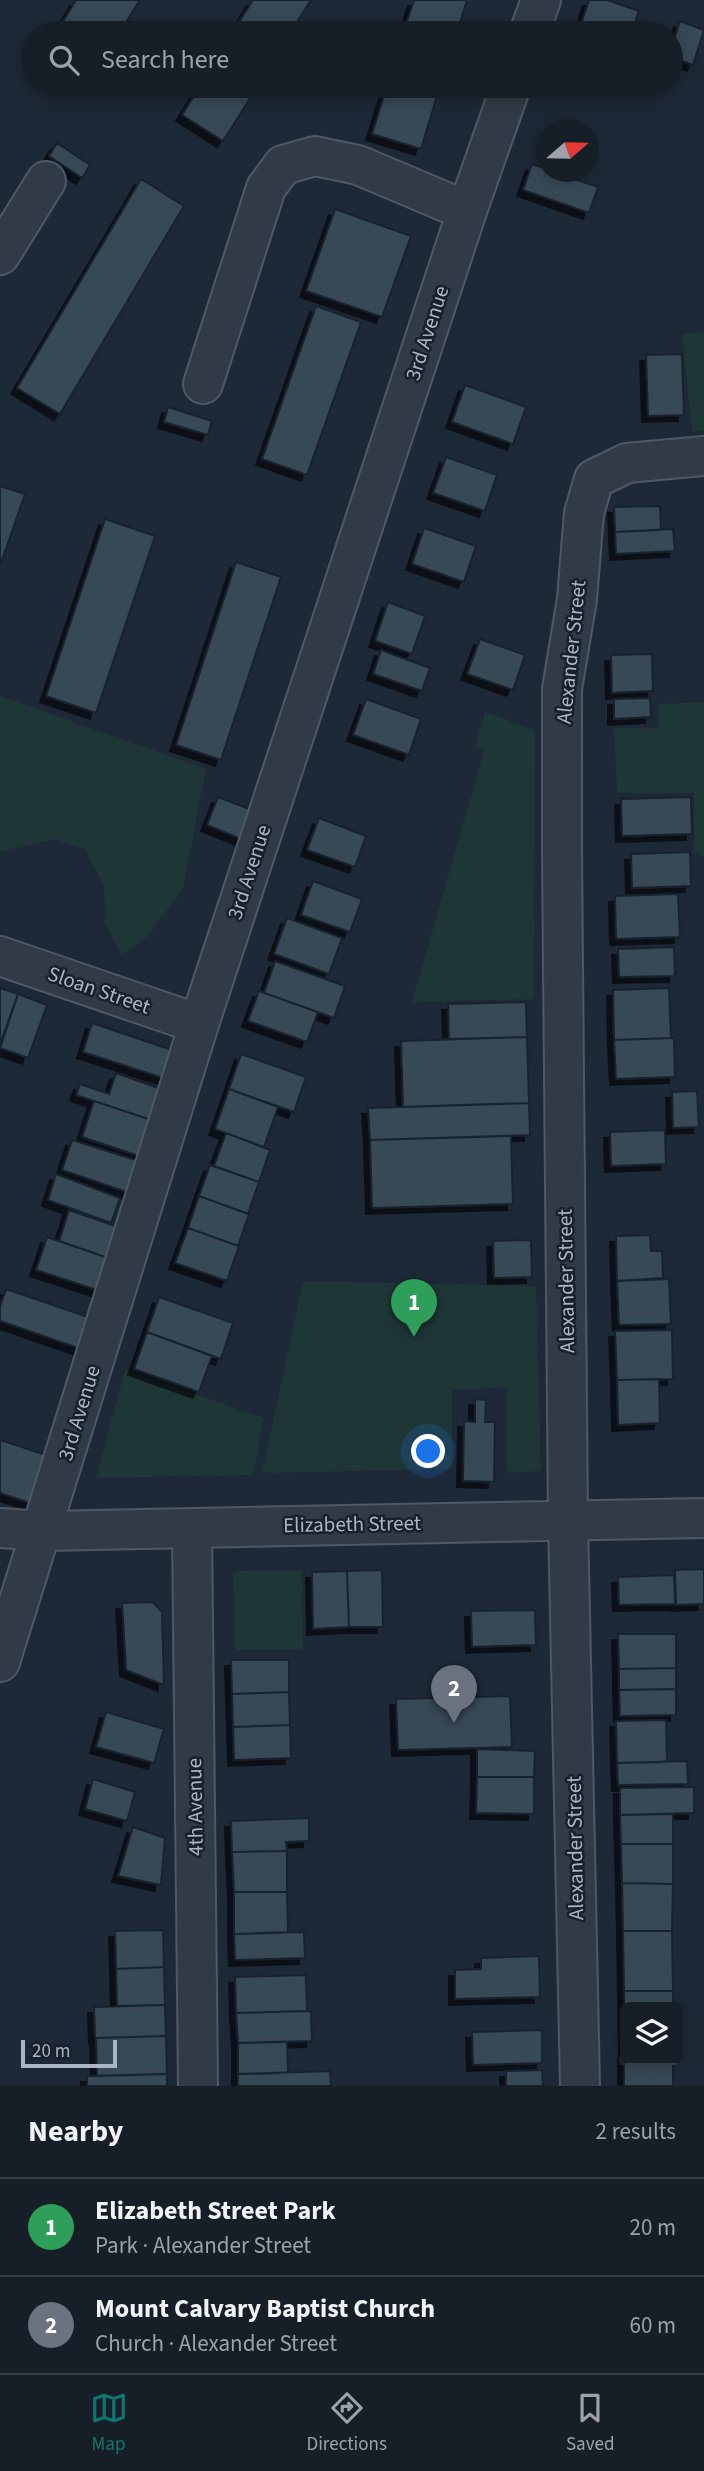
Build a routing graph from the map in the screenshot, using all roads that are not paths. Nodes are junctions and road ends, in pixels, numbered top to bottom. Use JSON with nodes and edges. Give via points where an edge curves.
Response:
{"nodes":[{"id":1,"x":541,"y":0,"type":"edge"},
{"id":2,"x":533,"y":21,"type":"edge"},
{"id":3,"x":507,"y":98,"type":"edge"},
{"id":4,"x":46,"y":181,"type":"dead end"},
{"id":5,"x":467,"y":211,"type":"junction"},
{"id":6,"x":0,"y":255,"type":"edge"},
{"id":7,"x":203,"y":384,"type":"dead end"},
{"id":8,"x":704,"y":456,"type":"edge"},
{"id":9,"x":0,"y":956,"type":"edge"},
{"id":10,"x":199,"y":1024,"type":"junction"},
{"id":11,"x":704,"y":1518,"type":"edge"},
{"id":12,"x":568,"y":1520,"type":"junction"},
{"id":13,"x":0,"y":1528,"type":"edge"},
{"id":14,"x":192,"y":1528,"type":"junction"},
{"id":15,"x":43,"y":1531,"type":"junction"},
{"id":16,"x":0,"y":1662,"type":"edge"},
{"id":17,"x":198,"y":2086,"type":"edge"},
{"id":18,"x":580,"y":2086,"type":"edge"}],
"edges":[{"from":1,"to":2,"type":"street"},
{"from":3,"to":5,"type":"street","name":"3rd Avenue"},
{"from":4,"to":6,"type":"street"},
{"from":5,"to":7,"type":"street","via":[[358,165],[315,156],[283,165],[266,188]]},
{"from":5,"to":10,"type":"street","name":"3rd Avenue"},
{"from":8,"to":12,"type":"street","name":"Alexander Street","via":[[626,463],[594,479],[584,513],[577,599],[562,689]]},
{"from":9,"to":10,"type":"street","name":"Sloan Street"},
{"from":10,"to":15,"type":"street","name":"3rd Avenue"},
{"from":11,"to":12,"type":"street","name":"Elizabeth Street"},
{"from":12,"to":14,"type":"street","name":"Elizabeth Street"},
{"from":12,"to":18,"type":"street","name":"Alexander Street"},
{"from":13,"to":15,"type":"street","name":"Elizabeth Street"},
{"from":14,"to":15,"type":"street","name":"Elizabeth Street"},
{"from":14,"to":17,"type":"street","name":"4th Avenue"},
{"from":15,"to":16,"type":"street","name":"3rd Avenue"}]}
